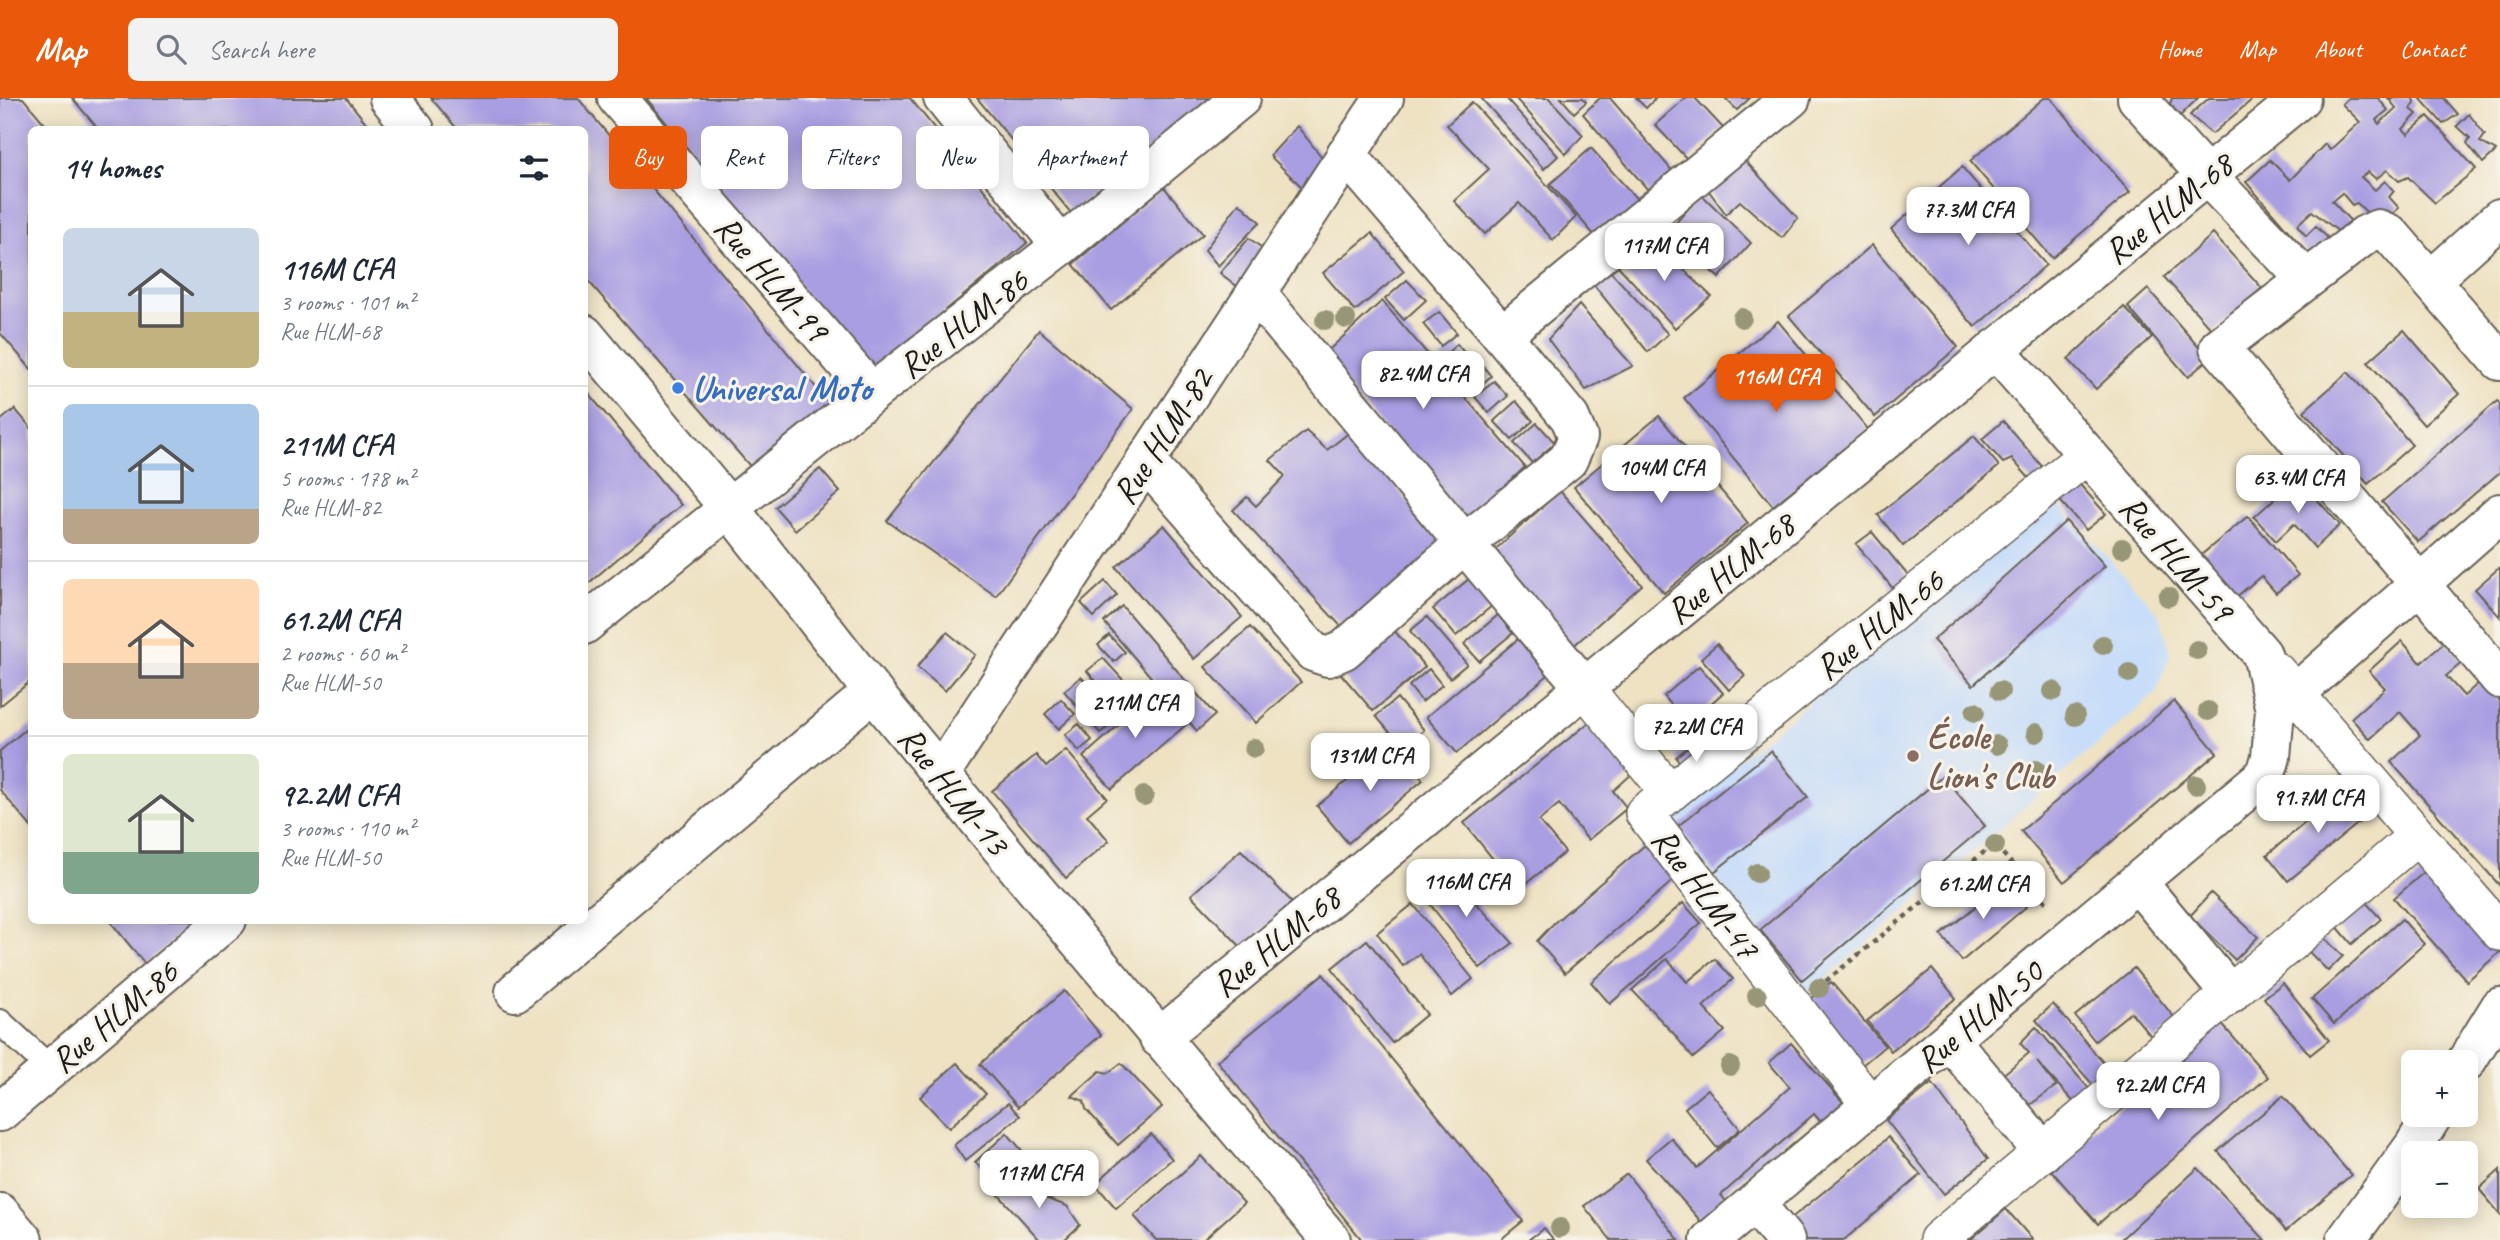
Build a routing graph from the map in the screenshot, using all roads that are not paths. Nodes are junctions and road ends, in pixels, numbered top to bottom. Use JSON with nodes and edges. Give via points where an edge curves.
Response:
{"nodes":[{"id":1,"x":389,"y":98,"type":"edge"},
{"id":2,"x":617,"y":98,"type":"edge"},
{"id":3,"x":943,"y":98,"type":"edge"},
{"id":4,"x":1241,"y":98,"type":"edge"},
{"id":5,"x":1384,"y":98,"type":"edge"},
{"id":6,"x":1790,"y":98,"type":"edge"},
{"id":7,"x":2137,"y":98,"type":"edge"},
{"id":8,"x":2301,"y":98,"type":"edge"},
{"id":9,"x":412,"y":126,"type":"edge"},
{"id":10,"x":1346,"y":155,"type":"junction"},
{"id":11,"x":2207,"y":176,"type":"junction"},
{"id":12,"x":2500,"y":218,"type":"edge"},
{"id":13,"x":1061,"y":246,"type":"junction"},
{"id":14,"x":2306,"y":279,"type":"junction"},
{"id":15,"x":2431,"y":280,"type":"junction"},
{"id":16,"x":1256,"y":293,"type":"junction"},
{"id":17,"x":1502,"y":335,"type":"junction"},
{"id":18,"x":588,"y":339,"type":"edge"},
{"id":19,"x":1995,"y":349,"type":"junction"},
{"id":20,"x":2500,"y":362,"type":"edge"},
{"id":21,"x":872,"y":393,"type":"junction"},
{"id":22,"x":2088,"y":454,"type":"junction"},
{"id":23,"x":1145,"y":461,"type":"junction"},
{"id":24,"x":730,"y":509,"type":"junction"},
{"id":25,"x":2500,"y":513,"type":"edge"},
{"id":26,"x":1464,"y":544,"type":"junction"},
{"id":27,"x":2420,"y":583,"type":"junction"},
{"id":28,"x":588,"y":622,"type":"edge"},
{"id":29,"x":2262,"y":654,"type":"junction"},
{"id":30,"x":2500,"y":679,"type":"edge"},
{"id":31,"x":1584,"y":687,"type":"junction"},
{"id":32,"x":873,"y":692,"type":"junction"},
{"id":33,"x":2295,"y":694,"type":"junction"},
{"id":34,"x":940,"y":774,"type":"junction"},
{"id":35,"x":2247,"y":792,"type":"joint"},
{"id":36,"x":1670,"y":793,"type":"junction"},
{"id":37,"x":2417,"y":836,"type":"junction"},
{"id":38,"x":2138,"y":883,"type":"junction"},
{"id":39,"x":222,"y":924,"type":"edge"},
{"id":40,"x":2500,"y":932,"type":"edge"},
{"id":41,"x":515,"y":992,"type":"dead end"},
{"id":42,"x":2230,"y":994,"type":"junction"},
{"id":43,"x":2500,"y":1007,"type":"edge"},
{"id":44,"x":0,"y":1022,"type":"edge"},
{"id":45,"x":1159,"y":1038,"type":"junction"},
{"id":46,"x":1950,"y":1040,"type":"junction"},
{"id":47,"x":2473,"y":1050,"type":"edge"},
{"id":48,"x":51,"y":1069,"type":"junction"},
{"id":49,"x":1871,"y":1106,"type":"junction"},
{"id":50,"x":0,"y":1112,"type":"edge"},
{"id":51,"x":2425,"y":1127,"type":"edge"},
{"id":52,"x":2043,"y":1152,"type":"junction"},
{"id":53,"x":1755,"y":1203,"type":"junction"},
{"id":54,"x":0,"y":1213,"type":"edge"},
{"id":55,"x":23,"y":1240,"type":"edge"},
{"id":56,"x":1331,"y":1240,"type":"edge"},
{"id":57,"x":1710,"y":1240,"type":"edge"},
{"id":58,"x":1785,"y":1240,"type":"edge"},
{"id":59,"x":1938,"y":1240,"type":"edge"},
{"id":60,"x":2346,"y":1240,"type":"edge"}],
"edges":[{"from":1,"to":9,"type":"street"},
{"from":2,"to":21,"type":"street","name":"Rue HLM-99"},
{"from":3,"to":13,"type":"street"},
{"from":4,"to":13,"type":"street","name":"Rue HLM-86"},
{"from":5,"to":10,"type":"street","name":"Rue HLM-82"},
{"from":6,"to":17,"type":"street"},
{"from":7,"to":11,"type":"street"},
{"from":8,"to":11,"type":"street","name":"Rue HLM-68"},
{"from":10,"to":16,"type":"street","name":"Rue HLM-82"},
{"from":10,"to":17,"type":"street"},
{"from":11,"to":14,"type":"street"},
{"from":11,"to":19,"type":"street","name":"Rue HLM-68"},
{"from":12,"to":15,"type":"street"},
{"from":13,"to":21,"type":"street","name":"Rue HLM-86"},
{"from":14,"to":15,"type":"street","via":[[2378,229],[2390,234]]},
{"from":14,"to":27,"type":"street","via":[[2219,347]]},
{"from":15,"to":20,"type":"street"},
{"from":16,"to":23,"type":"street","name":"Rue HLM-82"},
{"from":16,"to":26,"type":"street"},
{"from":17,"to":26,"type":"street","via":[[1570,418],[1578,437],[1568,460]]},
{"from":18,"to":24,"type":"street","name":"Rue HLM-13"},
{"from":19,"to":22,"type":"street","name":"Rue HLM-59"},
{"from":19,"to":31,"type":"street","name":"Rue HLM-68"},
{"from":21,"to":24,"type":"street","name":"Rue HLM-86"},
{"from":22,"to":29,"type":"street","name":"Rue HLM-59"},
{"from":22,"to":36,"type":"street","name":"Rue HLM-66"},
{"from":23,"to":26,"type":"street","via":[[1313,652],[1328,657],[1344,650]]},
{"from":23,"to":34,"type":"street","name":"Rue HLM-82"},
{"from":24,"to":28,"type":"street","name":"Rue HLM-86"},
{"from":24,"to":32,"type":"street","name":"Rue HLM-13"},
{"from":25,"to":27,"type":"street"},
{"from":26,"to":31,"type":"street"},
{"from":27,"to":30,"type":"street"},
{"from":27,"to":33,"type":"street"},
{"from":29,"to":33,"type":"street"},
{"from":29,"to":35,"type":"street","name":"Rue HLM-59","via":[[2275,710],[2271,757],[2266,774]]},
{"from":31,"to":36,"type":"street","name":"Rue HLM-47"},
{"from":31,"to":45,"type":"street","name":"Rue HLM-68"},
{"from":32,"to":34,"type":"street","name":"Rue HLM-13"},
{"from":32,"to":41,"type":"street"},
{"from":33,"to":37,"type":"street"},
{"from":34,"to":45,"type":"street","name":"Rue HLM-13"},
{"from":35,"to":38,"type":"street","name":"Rue HLM-50"},
{"from":36,"to":49,"type":"street","name":"Rue HLM-47","via":[[1644,813]]},
{"from":37,"to":40,"type":"street"},
{"from":37,"to":42,"type":"street"},
{"from":38,"to":42,"type":"street"},
{"from":38,"to":46,"type":"street","name":"Rue HLM-50"},
{"from":39,"to":48,"type":"street","name":"Rue HLM-86"},
{"from":42,"to":52,"type":"street"},
{"from":43,"to":47,"type":"street"},
{"from":44,"to":48,"type":"lane"},
{"from":45,"to":56,"type":"street","name":"Rue HLM-13"},
{"from":46,"to":49,"type":"street","name":"Rue HLM-50"},
{"from":46,"to":52,"type":"street"},
{"from":48,"to":50,"type":"street","name":"Rue HLM-86"},
{"from":49,"to":53,"type":"street","name":"Rue HLM-50"},
{"from":51,"to":60,"type":"street"},
{"from":52,"to":59,"type":"street"},
{"from":53,"to":57,"type":"street","name":"Rue HLM-50"},
{"from":53,"to":58,"type":"street"},
{"from":54,"to":55,"type":"street"}]}
